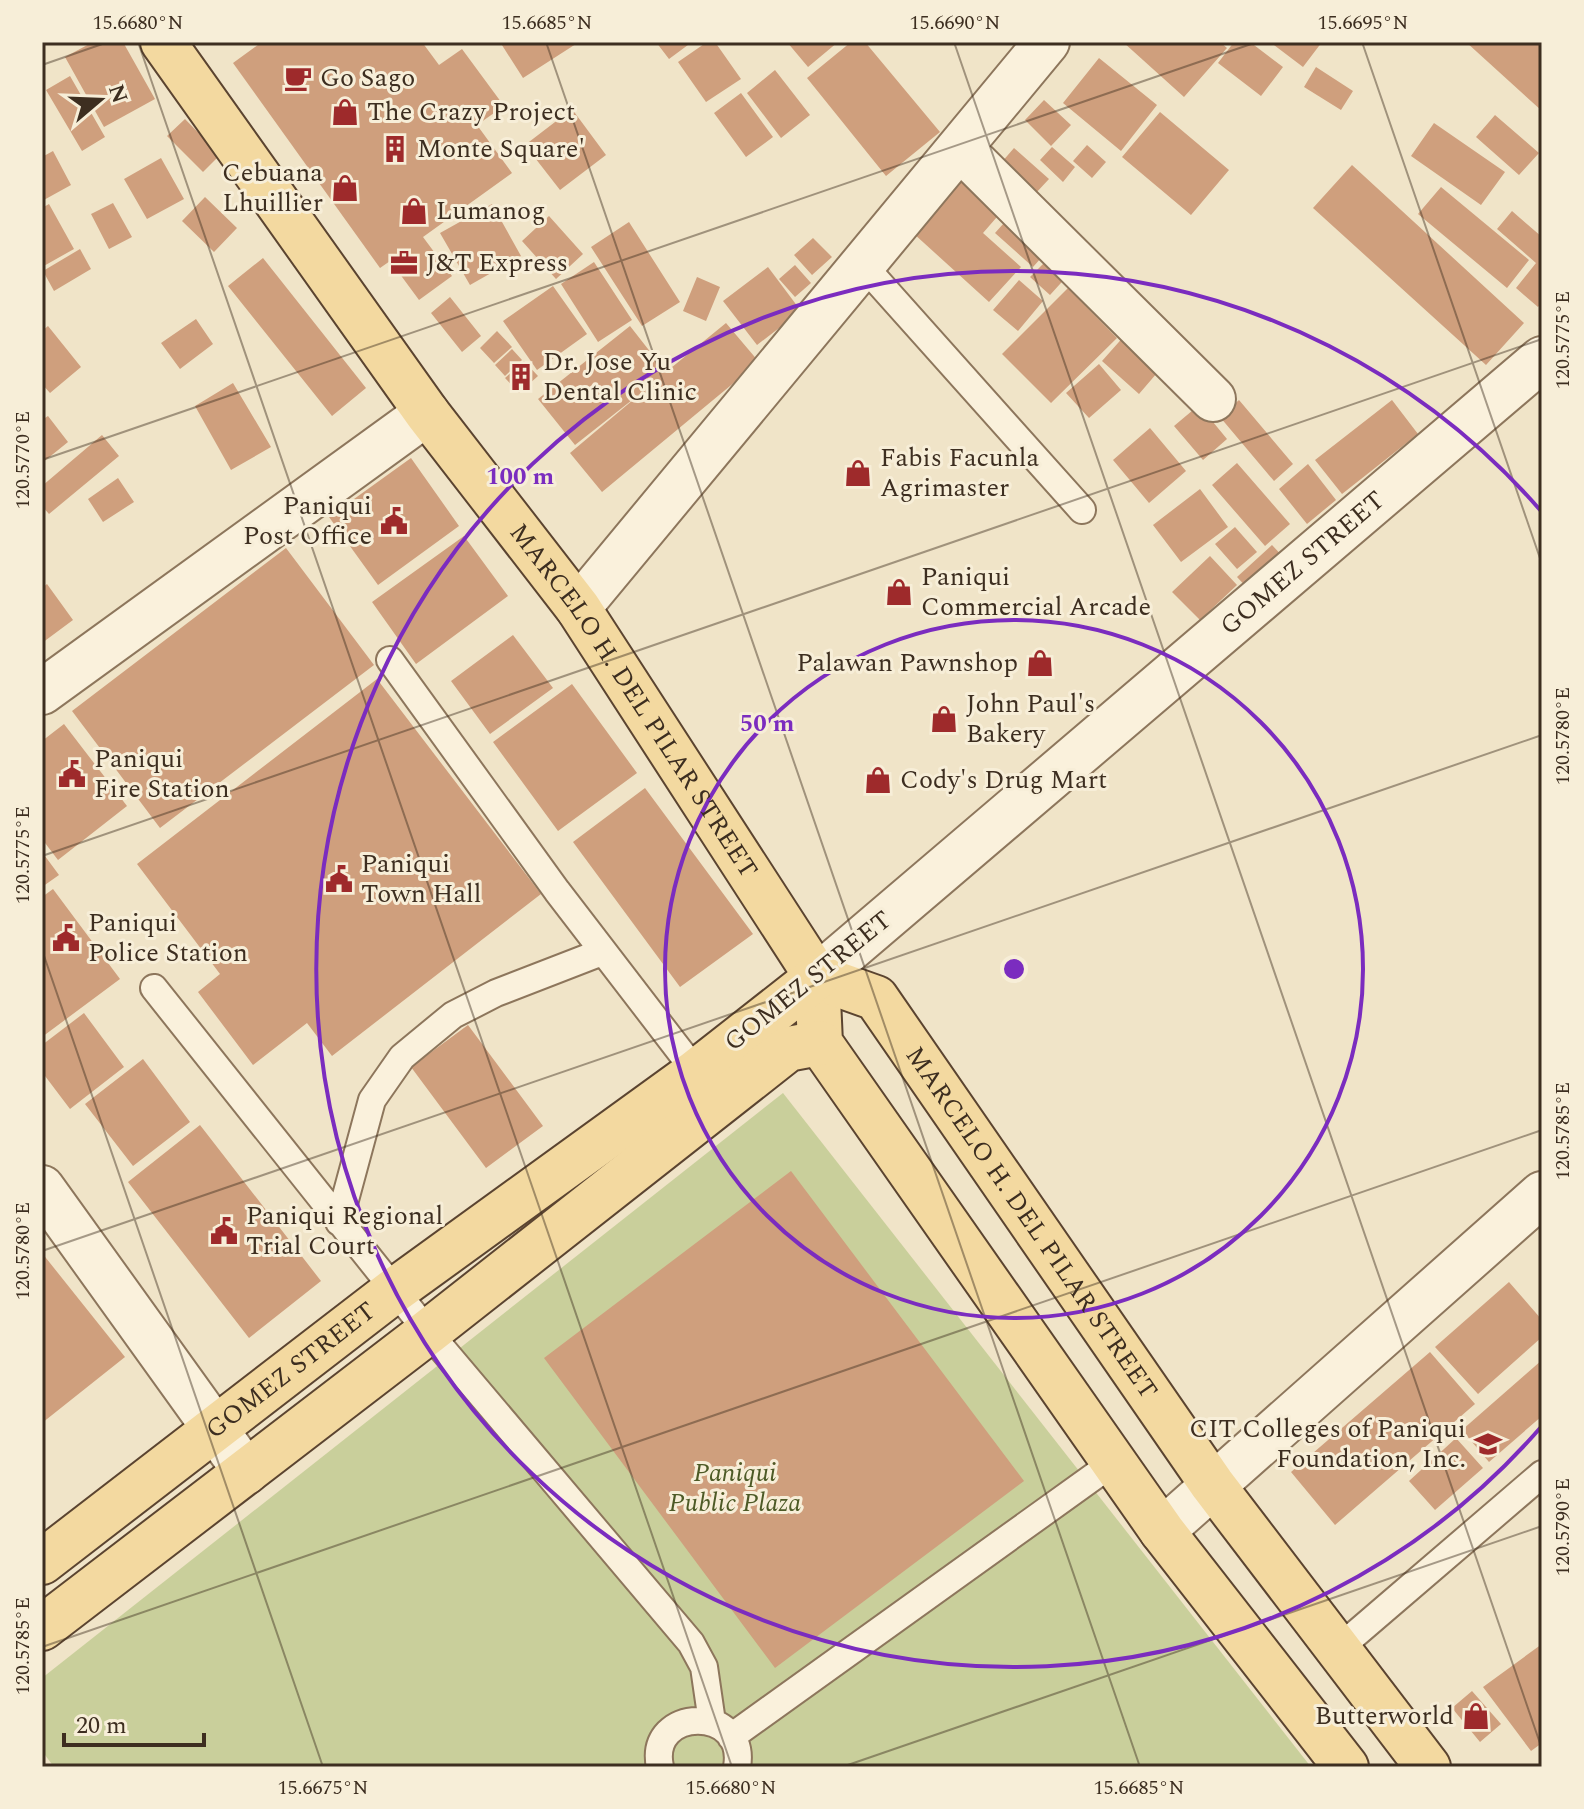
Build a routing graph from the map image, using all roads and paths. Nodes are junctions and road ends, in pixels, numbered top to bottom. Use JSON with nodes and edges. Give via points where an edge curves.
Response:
{"nodes":[{"id":1,"x":163,"y":42,"type":"edge"},
{"id":2,"x":1047,"y":42,"type":"edge"},
{"id":3,"x":960,"y":148,"type":"junction"},
{"id":4,"x":863,"y":265,"type":"junction"},
{"id":5,"x":1542,"y":359,"type":"edge"},
{"id":6,"x":1213,"y":399,"type":"dead end"},
{"id":7,"x":427,"y":413,"type":"junction"},
{"id":8,"x":1082,"y":510,"type":"dead end"},
{"id":9,"x":578,"y":608,"type":"junction"},
{"id":10,"x":390,"y":660,"type":"dead end"},
{"id":11,"x":42,"y":692,"type":"edge"},
{"id":12,"x":602,"y":952,"type":"junction"},
{"id":13,"x":817,"y":977,"type":"junction"},
{"id":14,"x":154,"y":988,"type":"dead end"},
{"id":15,"x":820,"y":1043,"type":"junction"},
{"id":16,"x":696,"y":1072,"type":"junction"},
{"id":17,"x":42,"y":1188,"type":"edge"},
{"id":18,"x":1542,"y":1194,"type":"edge"},
{"id":19,"x":339,"y":1222,"type":"junction"},
{"id":20,"x":395,"y":1290,"type":"junction"},
{"id":21,"x":428,"y":1332,"type":"junction"},
{"id":22,"x":214,"y":1430,"type":"junction"},
{"id":23,"x":1114,"y":1462,"type":"junction"},
{"id":24,"x":246,"y":1472,"type":"junction"},
{"id":25,"x":1542,"y":1474,"type":"edge"},
{"id":26,"x":1212,"y":1484,"type":"junction"},
{"id":27,"x":1162,"y":1531,"type":"junction"},
{"id":28,"x":42,"y":1562,"type":"edge"},
{"id":29,"x":42,"y":1628,"type":"edge"},
{"id":30,"x":1338,"y":1649,"type":"junction"},
{"id":31,"x":722,"y":1729,"type":"junction"},
{"id":32,"x":658,"y":1766,"type":"edge"},
{"id":33,"x":737,"y":1767,"type":"edge"},
{"id":34,"x":1346,"y":1767,"type":"edge"},
{"id":35,"x":1428,"y":1767,"type":"edge"}],
"edges":[{"from":1,"to":7,"type":"main road","name":"MARCELO H. DEL PILAR STREET"},
{"from":2,"to":3,"type":"street"},
{"from":3,"to":4,"type":"street"},
{"from":3,"to":6,"type":"street"},
{"from":4,"to":8,"type":"lane"},
{"from":4,"to":9,"type":"street"},
{"from":5,"to":13,"type":"street","name":"GOMEZ STREET"},
{"from":7,"to":9,"type":"main road","name":"MARCELO H. DEL PILAR STREET"},
{"from":7,"to":11,"type":"street"},
{"from":9,"to":13,"type":"main road","name":"MARCELO H. DEL PILAR STREET"},
{"from":10,"to":12,"type":"lane"},
{"from":12,"to":16,"type":"lane"},
{"from":12,"to":19,"type":"lane","via":[[453,1015],[402,1057],[372,1100]]},
{"from":13,"to":15,"type":"main road"},
{"from":13,"to":16,"type":"main road","name":"GOMEZ STREET"},
{"from":13,"to":26,"type":"main road","name":"MARCELO H. DEL PILAR STREET","via":[[876,998]]},
{"from":14,"to":19,"type":"lane"},
{"from":15,"to":21,"type":"main road","name":"GOMEZ STREET","via":[[788,1049]]},
{"from":15,"to":23,"type":"main road"},
{"from":16,"to":20,"type":"main road","name":"GOMEZ STREET"},
{"from":17,"to":22,"type":"street"},
{"from":18,"to":26,"type":"street"},
{"from":19,"to":20,"type":"lane"},
{"from":20,"to":21,"type":"lane"},
{"from":20,"to":22,"type":"main road","name":"GOMEZ STREET"},
{"from":21,"to":24,"type":"main road","name":"GOMEZ STREET"},
{"from":21,"to":31,"type":"lane","via":[[691,1643],[704,1667]]},
{"from":22,"to":24,"type":"street"},
{"from":22,"to":28,"type":"main road","name":"GOMEZ STREET"},
{"from":23,"to":27,"type":"main road"},
{"from":23,"to":31,"type":"lane"},
{"from":24,"to":29,"type":"main road","name":"GOMEZ STREET"},
{"from":25,"to":30,"type":"lane"},
{"from":26,"to":27,"type":"street"},
{"from":26,"to":30,"type":"main road","name":"MARCELO H. DEL PILAR STREET"},
{"from":27,"to":34,"type":"main road"},
{"from":30,"to":35,"type":"main road","name":"MARCELO H. DEL PILAR STREET"},
{"from":31,"to":32,"type":"lane","via":[[686,1721],[675,1727],[660,1749]]},
{"from":31,"to":33,"type":"lane","via":[[737,1749]]}]}
